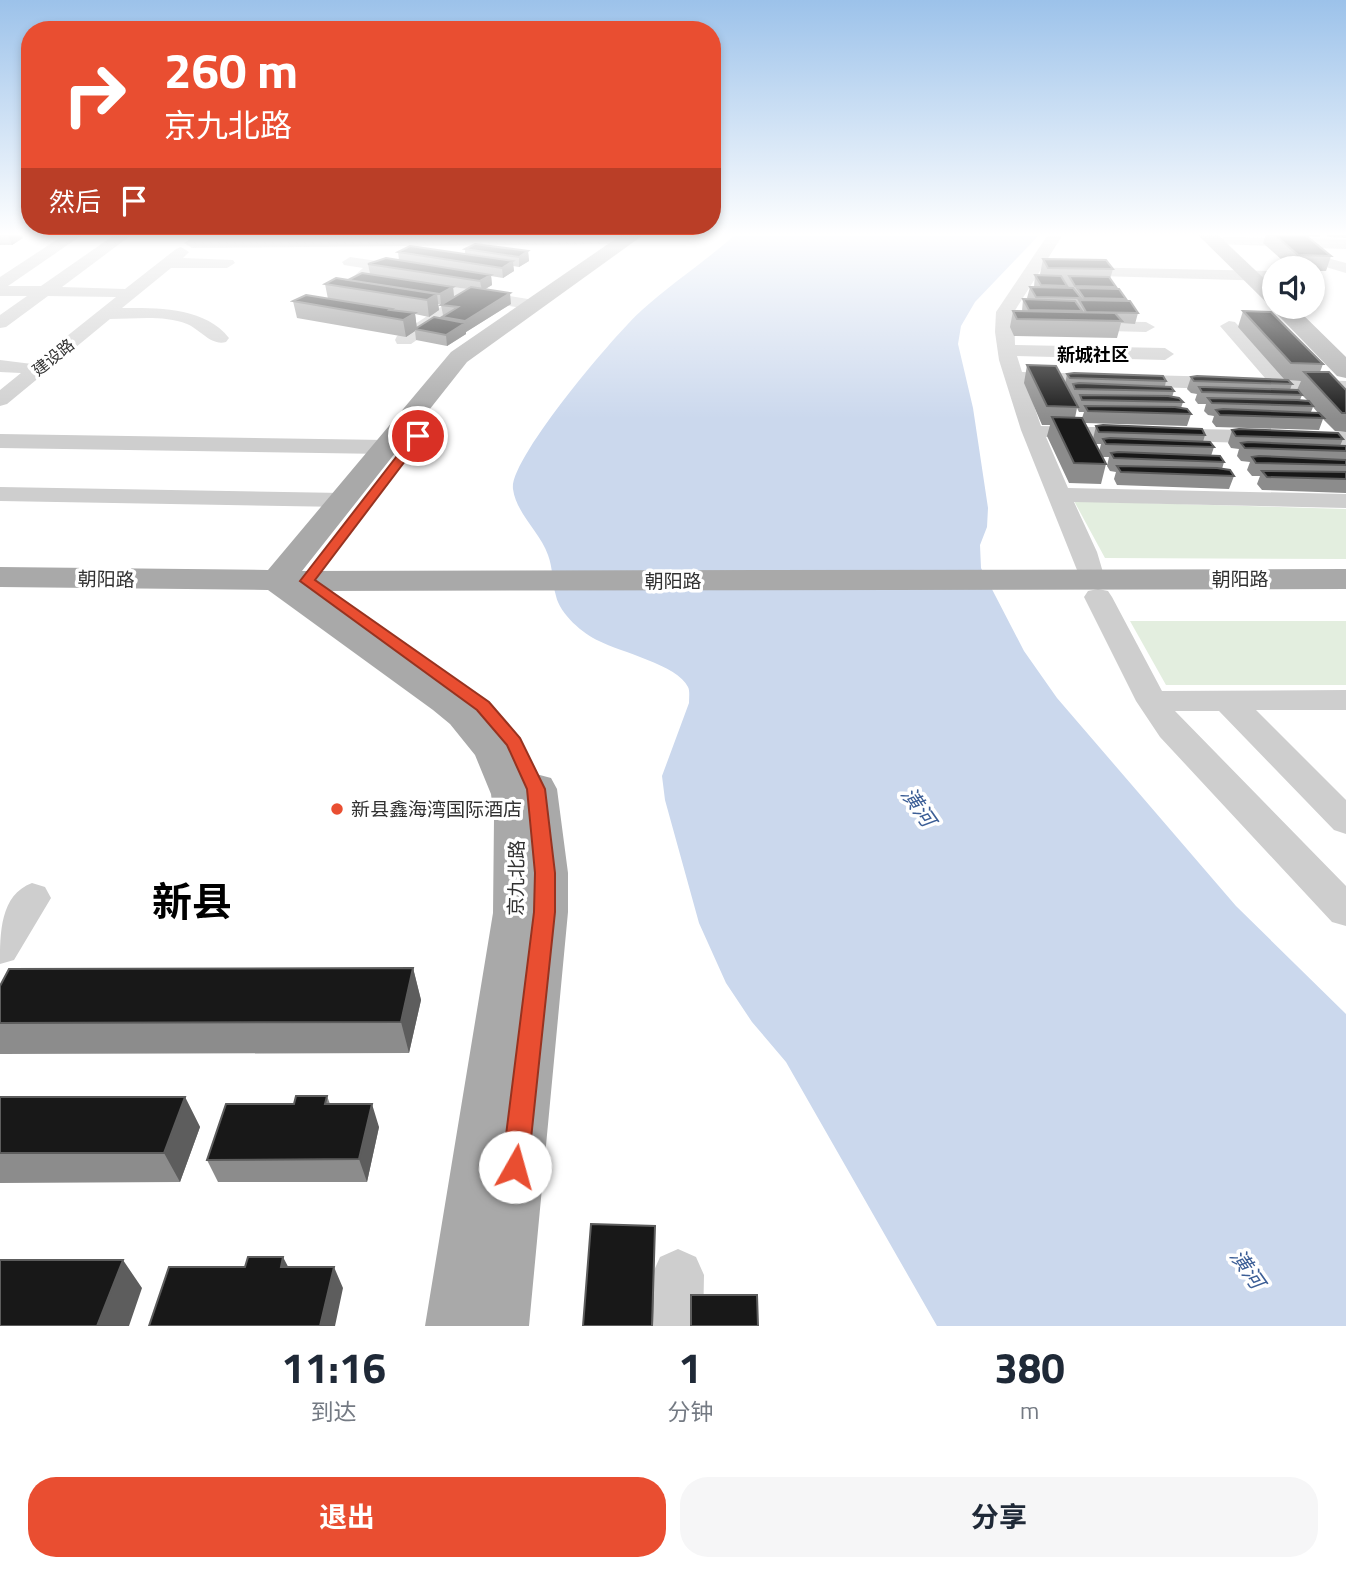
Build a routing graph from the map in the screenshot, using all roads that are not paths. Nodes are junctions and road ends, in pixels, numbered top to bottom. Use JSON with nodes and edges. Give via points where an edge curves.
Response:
{"nodes":[{"id":1,"x":40,"y":295,"type":"edge"},
{"id":2,"x":115,"y":295,"type":"edge"},
{"id":3,"x":129,"y":295,"type":"edge"},
{"id":4,"x":471,"y":295,"type":"joint"},
{"id":5,"x":549,"y":295,"type":"edge"},
{"id":6,"x":569,"y":295,"type":"edge"},
{"id":7,"x":1016,"y":295,"type":"edge"},
{"id":8,"x":1123,"y":295,"type":"edge"},
{"id":9,"x":534,"y":305,"type":"junction"},
{"id":10,"x":106,"y":314,"type":"junction"},
{"id":11,"x":1295,"y":319,"type":"edge"},
{"id":12,"x":1307,"y":319,"type":"edge"},
{"id":13,"x":0,"y":323,"type":"edge"},
{"id":14,"x":1001,"y":324,"type":"junction"},
{"id":15,"x":1027,"y":324,"type":"edge"},
{"id":16,"x":1066,"y":325,"type":"edge"},
{"id":17,"x":1229,"y":326,"type":"dead end"},
{"id":18,"x":1146,"y":327,"type":"junction"},
{"id":19,"x":220,"y":338,"type":"dead end"},
{"id":20,"x":404,"y":340,"type":"dead end"},
{"id":21,"x":1007,"y":350,"type":"junction"},
{"id":22,"x":1164,"y":354,"type":"junction"},
{"id":23,"x":1346,"y":357,"type":"edge"},
{"id":24,"x":0,"y":366,"type":"edge"},
{"id":25,"x":25,"y":367,"type":"junction"},
{"id":26,"x":1346,"y":371,"type":"edge"},
{"id":27,"x":1013,"y":377,"type":"junction"},
{"id":28,"x":1281,"y":385,"type":"junction"},
{"id":29,"x":0,"y":387,"type":"edge"},
{"id":30,"x":1346,"y":387,"type":"edge"},
{"id":31,"x":1179,"y":395,"type":"junction"},
{"id":32,"x":0,"y":400,"type":"edge"},
{"id":33,"x":1034,"y":431,"type":"junction"},
{"id":34,"x":1201,"y":435,"type":"junction"},
{"id":35,"x":1346,"y":439,"type":"edge"},
{"id":36,"x":0,"y":441,"type":"edge"},
{"id":37,"x":385,"y":447,"type":"junction"},
{"id":38,"x":1215,"y":456,"type":"edge"},
{"id":39,"x":1229,"y":478,"type":"edge"},
{"id":40,"x":0,"y":494,"type":"edge"},
{"id":41,"x":1059,"y":495,"type":"junction"},
{"id":42,"x":1243,"y":499,"type":"junction"},
{"id":43,"x":343,"y":500,"type":"junction"},
{"id":44,"x":1346,"y":501,"type":"edge"},
{"id":45,"x":0,"y":578,"type":"edge"},
{"id":46,"x":1346,"y":579,"type":"edge"},
{"id":47,"x":303,"y":588,"type":"junction"},
{"id":48,"x":1095,"y":588,"type":"junction"},
{"id":49,"x":499,"y":590,"type":"joint"},
{"id":50,"x":0,"y":592,"type":"edge"},
{"id":51,"x":1346,"y":597,"type":"edge"},
{"id":52,"x":1227,"y":700,"type":"junction"},
{"id":53,"x":1346,"y":700,"type":"edge"},
{"id":54,"x":1152,"y":701,"type":"junction"},
{"id":55,"x":1346,"y":821,"type":"edge"},
{"id":56,"x":32,"y":898,"type":"dead end"},
{"id":57,"x":1346,"y":911,"type":"edge"},
{"id":58,"x":0,"y":948,"type":"edge"},
{"id":59,"x":678,"y":1275,"type":"dead end"},
{"id":60,"x":458,"y":1326,"type":"edge"},
{"id":61,"x":496,"y":1326,"type":"edge"},
{"id":62,"x":677,"y":1326,"type":"edge"}],
"edges":[{"from":1,"to":13,"type":"street"},
{"from":2,"to":25,"type":"street","name":"建设路"},
{"from":3,"to":10,"type":"street","name":"建设路"},
{"from":4,"to":9,"type":"street"},
{"from":4,"to":20,"type":"street"},
{"from":5,"to":9,"type":"main road"},
{"from":6,"to":47,"type":"main road","via":[[479,359]]},
{"from":7,"to":14,"type":"street"},
{"from":8,"to":18,"type":"street"},
{"from":9,"to":37,"type":"main road","via":[[459,357]]},
{"from":10,"to":19,"type":"street","via":[[192,318],[208,325]]},
{"from":10,"to":32,"type":"street","name":"建设路"},
{"from":11,"to":26,"type":"main road"},
{"from":12,"to":23,"type":"main road"},
{"from":14,"to":15,"type":"street"},
{"from":14,"to":21,"type":"street"},
{"from":16,"to":18,"type":"street"},
{"from":17,"to":28,"type":"street"},
{"from":18,"to":22,"type":"street"},
{"from":21,"to":22,"type":"street"},
{"from":21,"to":27,"type":"street"},
{"from":22,"to":31,"type":"street"},
{"from":24,"to":25,"type":"street"},
{"from":25,"to":29,"type":"street","name":"建设路"},
{"from":27,"to":31,"type":"street"},
{"from":27,"to":33,"type":"street"},
{"from":28,"to":30,"type":"street"},
{"from":28,"to":31,"type":"street"},
{"from":31,"to":34,"type":"street"},
{"from":33,"to":34,"type":"street"},
{"from":33,"to":41,"type":"street"},
{"from":34,"to":35,"type":"street"},
{"from":34,"to":38,"type":"street"},
{"from":36,"to":37,"type":"street"},
{"from":37,"to":43,"type":"main road"},
{"from":39,"to":42,"type":"street"},
{"from":40,"to":43,"type":"street"},
{"from":41,"to":42,"type":"street"},
{"from":41,"to":48,"type":"street"},
{"from":42,"to":44,"type":"street"},
{"from":43,"to":47,"type":"main road"},
{"from":45,"to":47,"type":"main road","name":"朝阳路"},
{"from":46,"to":48,"type":"main road","name":"朝阳路"},
{"from":47,"to":49,"type":"main road","name":"朝阳路"},
{"from":47,"to":50,"type":"main road","name":"朝阳路"},
{"from":47,"to":60,"type":"main road","name":"京九北路","via":[[464,715],[492,750],[512,794],[517,913]]},
{"from":47,"to":61,"type":"main road","name":"京九北路","via":[[483,706],[514,742],[536,789],[545,873],[544,912]]},
{"from":48,"to":49,"type":"main road","name":"朝阳路"},
{"from":48,"to":51,"type":"main road","name":"朝阳路"},
{"from":48,"to":54,"type":"street"},
{"from":52,"to":53,"type":"street"},
{"from":52,"to":54,"type":"street"},
{"from":52,"to":55,"type":"street"},
{"from":54,"to":57,"type":"street","via":[[1171,729]]},
{"from":56,"to":58,"type":"street"},
{"from":59,"to":62,"type":"street"}]}
